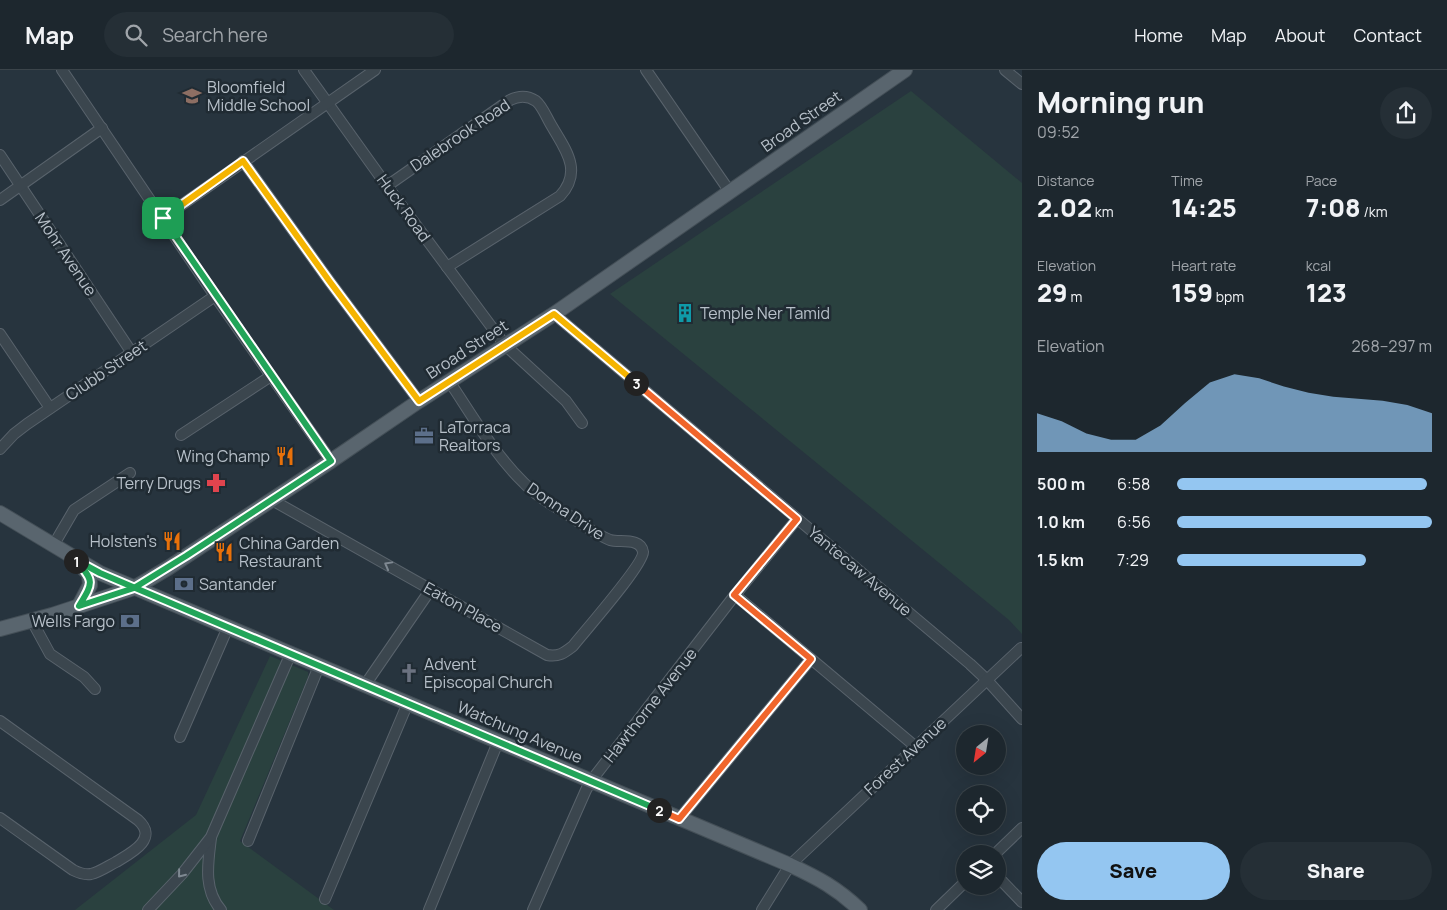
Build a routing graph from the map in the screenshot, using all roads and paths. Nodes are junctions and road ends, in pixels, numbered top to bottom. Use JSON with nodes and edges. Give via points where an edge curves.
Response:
{"nodes":[{"id":1,"x":62,"y":70,"type":"edge"},
{"id":2,"x":304,"y":70,"type":"edge"},
{"id":3,"x":375,"y":70,"type":"edge"},
{"id":4,"x":646,"y":70,"type":"edge"},
{"id":5,"x":905,"y":70,"type":"edge"},
{"id":6,"x":1005,"y":70,"type":"edge"},
{"id":7,"x":1022,"y":84,"type":"edge"},
{"id":8,"x":328,"y":102,"type":"junction"},
{"id":9,"x":102,"y":128,"type":"junction"},
{"id":10,"x":0,"y":155,"type":"edge"},
{"id":11,"x":243,"y":161,"type":"junction"},
{"id":12,"x":20,"y":185,"type":"junction"},
{"id":13,"x":387,"y":186,"type":"junction"},
{"id":14,"x":730,"y":192,"type":"junction"},
{"id":15,"x":0,"y":200,"type":"edge"},
{"id":16,"x":163,"y":218,"type":"junction"},
{"id":17,"x":447,"y":267,"type":"junction"},
{"id":18,"x":215,"y":296,"type":"junction"},
{"id":19,"x":554,"y":314,"type":"junction"},
{"id":20,"x":0,"y":334,"type":"edge"},
{"id":21,"x":505,"y":345,"type":"junction"},
{"id":22,"x":132,"y":353,"type":"junction"},
{"id":23,"x":271,"y":376,"type":"junction"},
{"id":24,"x":449,"y":381,"type":"junction"},
{"id":25,"x":419,"y":401,"type":"junction"},
{"id":26,"x":50,"y":408,"type":"junction"},
{"id":27,"x":582,"y":423,"type":"dead end"},
{"id":28,"x":181,"y":435,"type":"dead end"},
{"id":29,"x":0,"y":449,"type":"edge"},
{"id":30,"x":331,"y":461,"type":"junction"},
{"id":31,"x":130,"y":472,"type":"dead end"},
{"id":32,"x":272,"y":500,"type":"junction"},
{"id":33,"x":0,"y":514,"type":"edge"},
{"id":34,"x":797,"y":519,"type":"junction"},
{"id":35,"x":53,"y":546,"type":"junction"},
{"id":36,"x":74,"y":559,"type":"junction"},
{"id":37,"x":632,"y":574,"type":"joint"},
{"id":38,"x":134,"y":588,"type":"junction"},
{"id":39,"x":431,"y":589,"type":"junction"},
{"id":40,"x":734,"y":595,"type":"junction"},
{"id":41,"x":79,"y":606,"type":"junction"},
{"id":42,"x":32,"y":621,"type":"junction"},
{"id":43,"x":228,"y":627,"type":"junction"},
{"id":44,"x":0,"y":629,"type":"edge"},
{"id":45,"x":1020,"y":648,"type":"dead end"},
{"id":46,"x":291,"y":654,"type":"junction"},
{"id":47,"x":811,"y":659,"type":"junction"},
{"id":48,"x":319,"y":666,"type":"junction"},
{"id":49,"x":986,"y":679,"type":"junction"},
{"id":50,"x":365,"y":685,"type":"junction"},
{"id":51,"x":94,"y":689,"type":"dead end"},
{"id":52,"x":409,"y":704,"type":"junction"},
{"id":53,"x":1022,"y":719,"type":"edge"},
{"id":54,"x":0,"y":721,"type":"edge"},
{"id":55,"x":180,"y":737,"type":"dead end"},
{"id":56,"x":498,"y":742,"type":"junction"},
{"id":57,"x":916,"y":747,"type":"junction"},
{"id":58,"x":591,"y":781,"type":"junction"},
{"id":59,"x":0,"y":818,"type":"edge"},
{"id":60,"x":679,"y":819,"type":"junction"},
{"id":61,"x":1022,"y":828,"type":"edge"},
{"id":62,"x":211,"y":837,"type":"junction"},
{"id":63,"x":248,"y":841,"type":"dead end"},
{"id":64,"x":1004,"y":845,"type":"edge"},
{"id":65,"x":790,"y":865,"type":"junction"},
{"id":66,"x":1006,"y":885,"type":"edge"},
{"id":67,"x":956,"y":891,"type":"edge"},
{"id":68,"x":325,"y":899,"type":"dead end"},
{"id":69,"x":1022,"y":902,"type":"edge"},
{"id":70,"x":148,"y":910,"type":"edge"},
{"id":71,"x":221,"y":910,"type":"edge"},
{"id":72,"x":429,"y":910,"type":"edge"},
{"id":73,"x":533,"y":910,"type":"edge"},
{"id":74,"x":762,"y":910,"type":"edge"},
{"id":75,"x":860,"y":910,"type":"edge"},
{"id":76,"x":936,"y":910,"type":"edge"}],
"edges":[{"from":1,"to":9,"type":"street"},
{"from":2,"to":8,"type":"street","name":"Huck Road"},
{"from":3,"to":8,"type":"street"},
{"from":4,"to":14,"type":"street"},
{"from":5,"to":14,"type":"main road","name":"Broad Street"},
{"from":6,"to":7,"type":"street"},
{"from":8,"to":11,"type":"street"},
{"from":8,"to":13,"type":"street","name":"Huck Road"},
{"from":9,"to":12,"type":"street"},
{"from":9,"to":16,"type":"street"},
{"from":10,"to":12,"type":"street","name":"Mohr Avenue"},
{"from":11,"to":16,"type":"street"},
{"from":11,"to":25,"type":"street"},
{"from":12,"to":15,"type":"street"},
{"from":12,"to":22,"type":"street","name":"Mohr Avenue"},
{"from":13,"to":17,"type":"street","name":"Huck Road"},
{"from":13,"to":17,"type":"street","name":"Dalebrook Road","via":[[510,100],[530,98],[540,106],[569,157],[572,171],[568,184],[560,196]]},
{"from":14,"to":19,"type":"main road","name":"Broad Street"},
{"from":16,"to":18,"type":"street"},
{"from":17,"to":21,"type":"street","name":"Huck Road"},
{"from":18,"to":22,"type":"street","name":"Clubb Street"},
{"from":18,"to":23,"type":"street"},
{"from":19,"to":21,"type":"main road","name":"Broad Street"},
{"from":19,"to":34,"type":"street","name":"Yantecaw Avenue"},
{"from":20,"to":26,"type":"street"},
{"from":21,"to":24,"type":"main road","name":"Broad Street"},
{"from":21,"to":27,"type":"street","name":"Huck Road","via":[[566,401]]},
{"from":22,"to":26,"type":"street","name":"Clubb Street"},
{"from":23,"to":28,"type":"street"},
{"from":23,"to":30,"type":"street"},
{"from":24,"to":25,"type":"main road","name":"Broad Street"},
{"from":24,"to":37,"type":"street","name":"Donna Drive","via":[[498,453],[524,483],[611,541],[630,541],[642,548],[643,554]]},
{"from":25,"to":30,"type":"main road","name":"Broad Street"},
{"from":26,"to":29,"type":"street","name":"Clubb Street","via":[[14,434]]},
{"from":30,"to":32,"type":"main road","name":"Broad Street"},
{"from":31,"to":35,"type":"street","via":[[74,510]]},
{"from":32,"to":38,"type":"main road","name":"Broad Street"},
{"from":39,"to":32,"type":"street","name":"Eaton Place","one_way":true},
{"from":33,"to":35,"type":"main road","name":"Watchung Avenue"},
{"from":34,"to":40,"type":"street","name":"Hawthorne Avenue"},
{"from":34,"to":49,"type":"street","name":"Yantecaw Avenue"},
{"from":35,"to":36,"type":"main road","name":"Watchung Avenue"},
{"from":36,"to":38,"type":"main road","name":"Watchung Avenue"},
{"from":36,"to":41,"type":"main road","via":[[89,574],[90,585]]},
{"from":37,"to":39,"type":"street","name":"Eaton Place","via":[[573,646],[554,656]]},
{"from":38,"to":41,"type":"main road","name":"Broad Street"},
{"from":38,"to":43,"type":"main road","name":"Watchung Avenue"},
{"from":39,"to":50,"type":"street"},
{"from":40,"to":47,"type":"street"},
{"from":40,"to":58,"type":"street","name":"Hawthorne Avenue"},
{"from":41,"to":42,"type":"main road","name":"Broad Street"},
{"from":42,"to":44,"type":"main road","name":"Broad Street"},
{"from":42,"to":51,"type":"street","via":[[50,654],[84,677]]},
{"from":43,"to":46,"type":"main road","name":"Watchung Avenue"},
{"from":43,"to":55,"type":"street"},
{"from":45,"to":49,"type":"street","name":"Forest Avenue"},
{"from":46,"to":48,"type":"main road","name":"Watchung Avenue"},
{"from":46,"to":62,"type":"street"},
{"from":47,"to":57,"type":"street"},
{"from":47,"to":60,"type":"street"},
{"from":48,"to":50,"type":"main road","name":"Watchung Avenue"},
{"from":48,"to":63,"type":"street"},
{"from":49,"to":53,"type":"street","name":"Yantecaw Avenue"},
{"from":49,"to":57,"type":"street","name":"Forest Avenue"},
{"from":50,"to":52,"type":"main road","name":"Watchung Avenue"},
{"from":52,"to":56,"type":"main road","name":"Watchung Avenue"},
{"from":52,"to":68,"type":"street"},
{"from":54,"to":59,"type":"street","via":[[138,820],[145,828],[145,836],[132,852],[97,872],[86,874],[73,870]]},
{"from":56,"to":58,"type":"main road","name":"Watchung Avenue"},
{"from":56,"to":72,"type":"street"},
{"from":57,"to":65,"type":"street","name":"Forest Avenue"},
{"from":58,"to":60,"type":"main road","name":"Watchung Avenue"},
{"from":58,"to":73,"type":"street","name":"Hawthorne Avenue"},
{"from":60,"to":65,"type":"main road","name":"Watchung Avenue"},
{"from":61,"to":64,"type":"street"},
{"from":62,"to":70,"type":"street","one_way":true},
{"from":62,"to":71,"type":"street","via":[[207,871],[213,896]]},
{"from":65,"to":74,"type":"street","name":"Forest Avenue"},
{"from":65,"to":75,"type":"main road","name":"Watchung Avenue","via":[[823,880]]},
{"from":66,"to":69,"type":"street"},
{"from":67,"to":76,"type":"street"}]}
